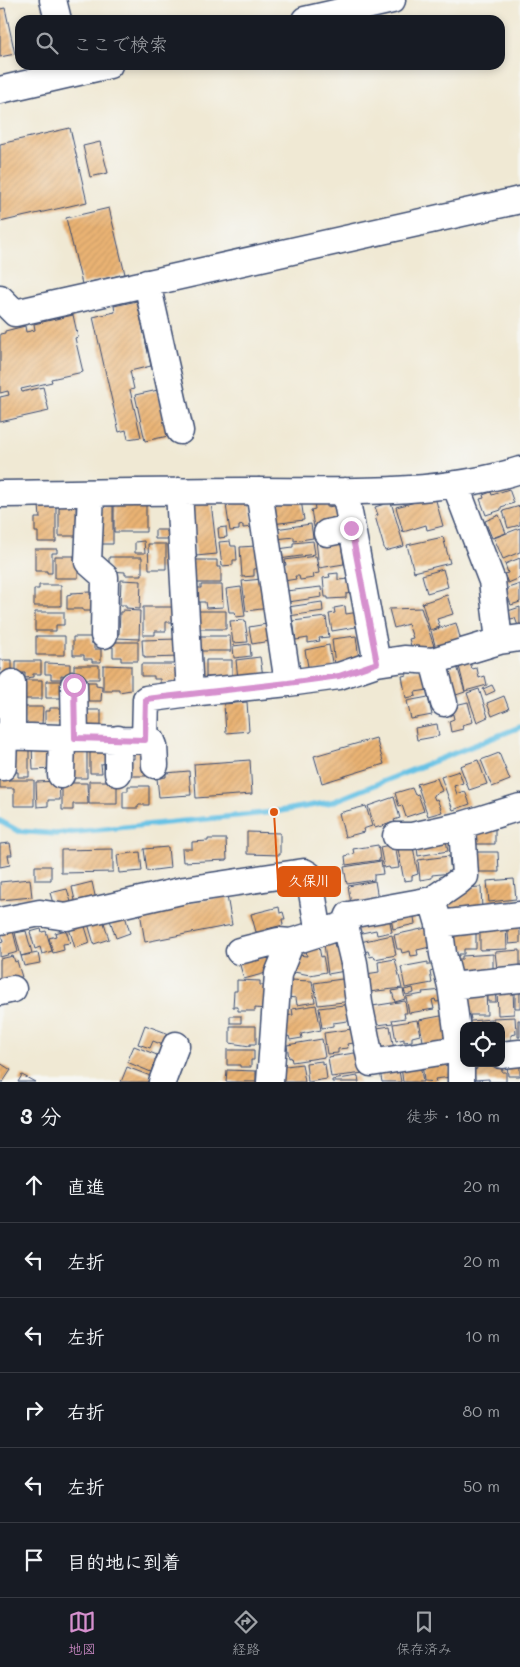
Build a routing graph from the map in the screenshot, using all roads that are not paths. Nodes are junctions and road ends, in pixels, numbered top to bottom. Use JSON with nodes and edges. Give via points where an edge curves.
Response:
{"nodes":[{"id":1,"x":53,"y":0,"type":"edge"},
{"id":2,"x":392,"y":0,"type":"edge"},
{"id":3,"x":57,"y":15,"type":"edge"},
{"id":4,"x":327,"y":15,"type":"edge"},
{"id":5,"x":69,"y":70,"type":"edge"},
{"id":6,"x":0,"y":90,"type":"edge"},
{"id":7,"x":520,"y":200,"type":"edge"},
{"id":8,"x":147,"y":283,"type":"junction"},
{"id":9,"x":0,"y":298,"type":"edge"},
{"id":10,"x":180,"y":431,"type":"dead end"},
{"id":11,"x":520,"y":470,"type":"edge"},
{"id":12,"x":455,"y":484,"type":"junction"},
{"id":13,"x":179,"y":491,"type":"junction"},
{"id":14,"x":259,"y":491,"type":"junction"},
{"id":15,"x":345,"y":492,"type":"junction"},
{"id":16,"x":91,"y":493,"type":"junction"},
{"id":17,"x":0,"y":494,"type":"edge"},
{"id":18,"x":104,"y":635,"type":"dead end"},
{"id":19,"x":510,"y":639,"type":"edge"},
{"id":20,"x":433,"y":661,"type":"junction"},
{"id":21,"x":377,"y":663,"type":"junction"},
{"id":22,"x":12,"y":683,"type":"dead end"},
{"id":23,"x":288,"y":683,"type":"junction"},
{"id":24,"x":74,"y":685,"type":"dead end"},
{"id":25,"x":190,"y":693,"type":"junction"},
{"id":26,"x":444,"y":702,"type":"dead end"},
{"id":27,"x":5,"y":736,"type":"edge"},
{"id":28,"x":68,"y":738,"type":"junction"},
{"id":29,"x":118,"y":739,"type":"junction"},
{"id":30,"x":145,"y":740,"type":"junction"},
{"id":31,"x":155,"y":766,"type":"dead end"},
{"id":32,"x":3,"y":767,"type":"dead end"},
{"id":33,"x":118,"y":773,"type":"dead end"},
{"id":34,"x":61,"y":774,"type":"dead end"},
{"id":35,"x":520,"y":807,"type":"edge"},
{"id":36,"x":462,"y":825,"type":"junction"},
{"id":37,"x":396,"y":836,"type":"dead end"},
{"id":38,"x":435,"y":912,"type":"junction"},
{"id":39,"x":520,"y":915,"type":"edge"},
{"id":40,"x":0,"y":920,"type":"edge"},
{"id":41,"x":345,"y":925,"type":"junction"},
{"id":42,"x":319,"y":933,"type":"junction"},
{"id":43,"x":291,"y":942,"type":"junction"},
{"id":44,"x":239,"y":951,"type":"dead end"},
{"id":45,"x":520,"y":979,"type":"edge"},
{"id":46,"x":451,"y":986,"type":"junction"},
{"id":47,"x":176,"y":1045,"type":"dead end"},
{"id":48,"x":520,"y":1053,"type":"edge"},
{"id":49,"x":460,"y":1054,"type":"edge"},
{"id":50,"x":505,"y":1055,"type":"edge"},
{"id":51,"x":460,"y":1062,"type":"edge"},
{"id":52,"x":372,"y":1072,"type":"edge"},
{"id":53,"x":162,"y":1082,"type":"edge"},
{"id":54,"x":270,"y":1082,"type":"edge"}],
"edges":[{"from":1,"to":3,"type":"street"},
{"from":2,"to":4,"type":"street"},
{"from":5,"to":6,"type":"street"},
{"from":7,"to":8,"type":"street"},
{"from":8,"to":9,"type":"street","via":[[15,313]]},
{"from":8,"to":10,"type":"street"},
{"from":11,"to":12,"type":"street"},
{"from":12,"to":15,"type":"street"},
{"from":12,"to":19,"type":"street"},
{"from":13,"to":14,"type":"street"},
{"from":13,"to":16,"type":"street"},
{"from":13,"to":25,"type":"street"},
{"from":14,"to":15,"type":"street"},
{"from":14,"to":23,"type":"street"},
{"from":15,"to":21,"type":"street","via":[[339,530]]},
{"from":16,"to":17,"type":"street"},
{"from":16,"to":18,"type":"street","via":[[88,562],[105,577]]},
{"from":19,"to":20,"type":"street"},
{"from":20,"to":21,"type":"street","via":[[404,659]]},
{"from":20,"to":26,"type":"street"},
{"from":21,"to":23,"type":"street","via":[[339,676]]},
{"from":22,"to":27,"type":"street"},
{"from":23,"to":25,"type":"street"},
{"from":24,"to":28,"type":"street"},
{"from":25,"to":30,"type":"street","via":[[146,699]]},
{"from":27,"to":28,"type":"street"},
{"from":27,"to":32,"type":"street"},
{"from":28,"to":29,"type":"street"},
{"from":28,"to":34,"type":"street"},
{"from":29,"to":30,"type":"street"},
{"from":29,"to":33,"type":"street"},
{"from":30,"to":31,"type":"street","via":[[152,741],[154,746]]},
{"from":35,"to":36,"type":"street"},
{"from":36,"to":37,"type":"street","via":[[412,836]]},
{"from":36,"to":38,"type":"street","via":[[465,876]]},
{"from":38,"to":39,"type":"street"},
{"from":38,"to":41,"type":"street","via":[[349,915]]},
{"from":38,"to":46,"type":"street"},
{"from":40,"to":42,"type":"street","via":[[40,913],[66,917],[185,890],[304,872],[309,875]]},
{"from":41,"to":42,"type":"street"},
{"from":41,"to":52,"type":"street"},
{"from":42,"to":43,"type":"street"},
{"from":43,"to":44,"type":"street","via":[[278,941]]},
{"from":43,"to":54,"type":"street","via":[[278,974]]},
{"from":45,"to":46,"type":"street"},
{"from":46,"to":49,"type":"street"},
{"from":47,"to":53,"type":"street"},
{"from":48,"to":50,"type":"street"},
{"from":51,"to":52,"type":"street"}]}
